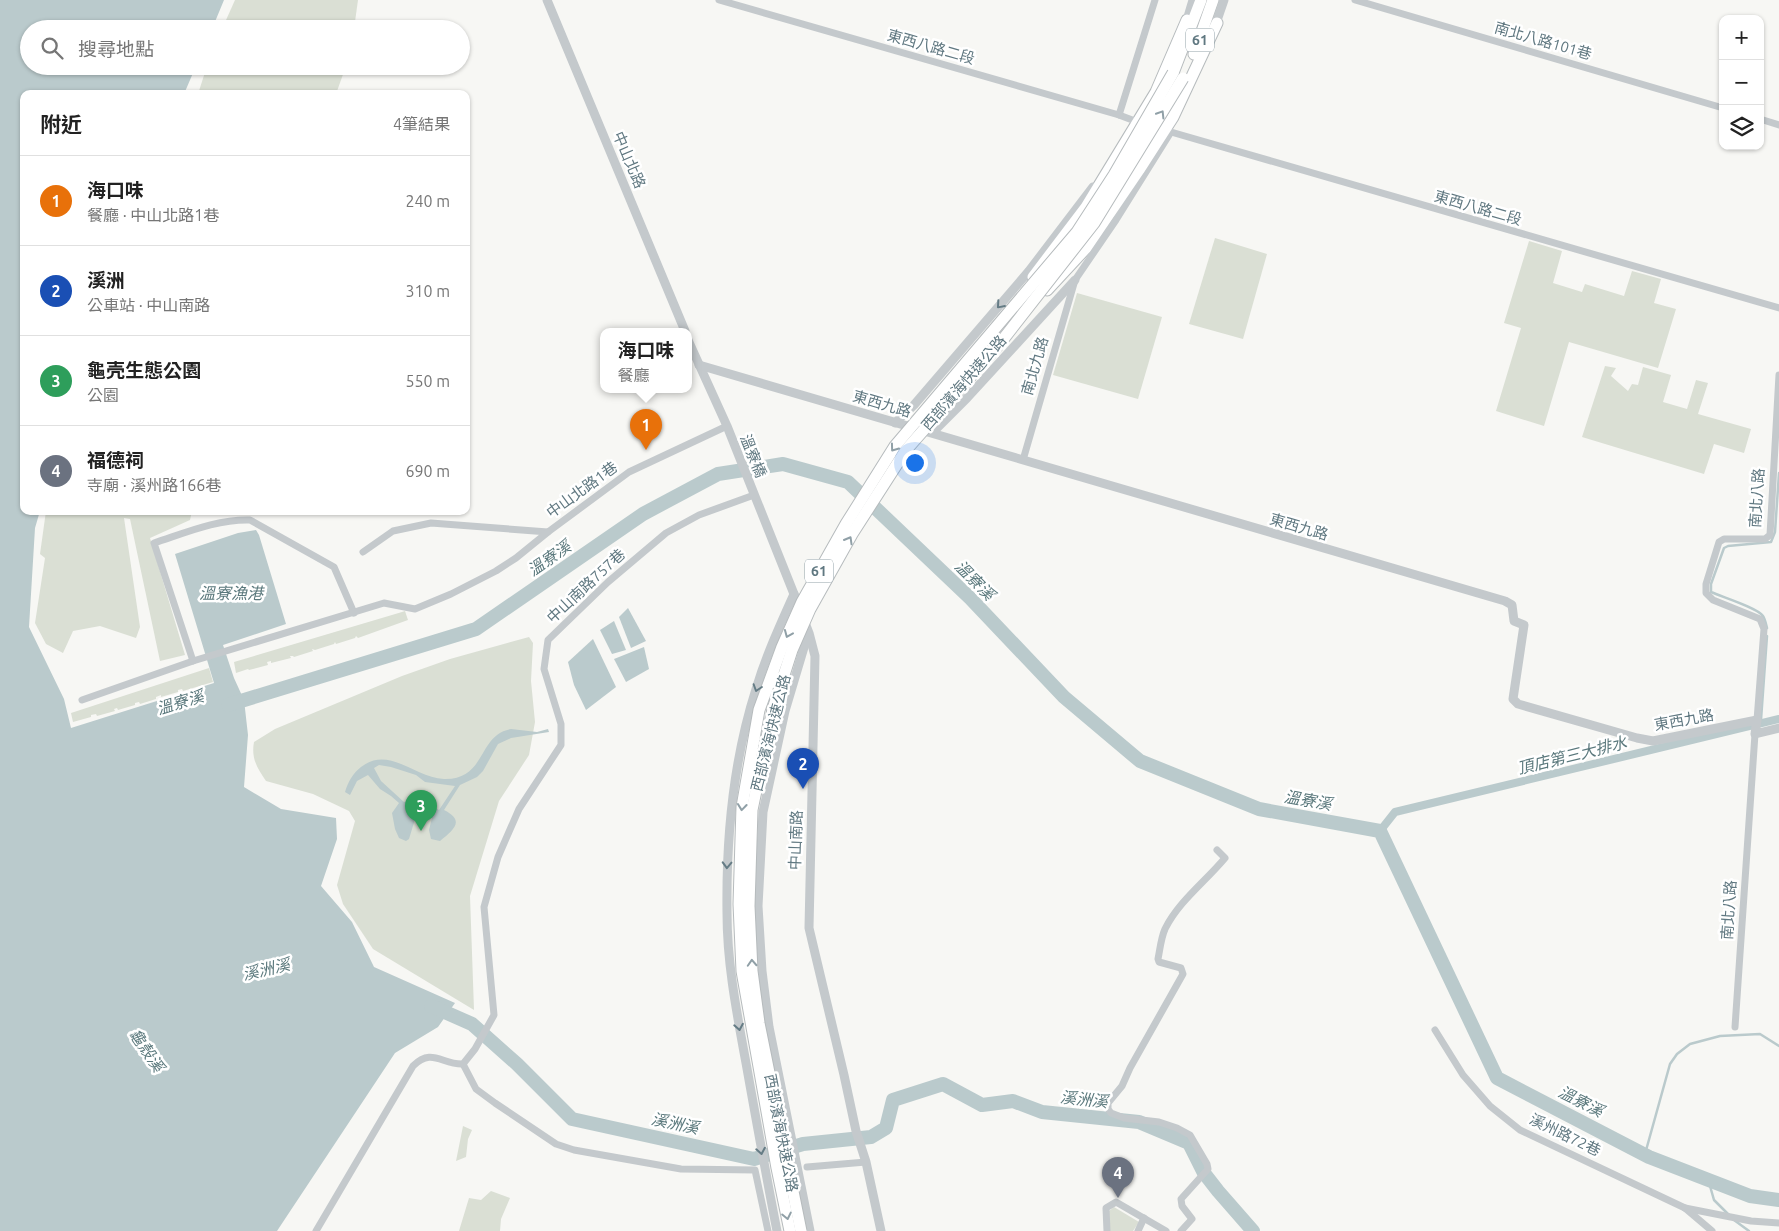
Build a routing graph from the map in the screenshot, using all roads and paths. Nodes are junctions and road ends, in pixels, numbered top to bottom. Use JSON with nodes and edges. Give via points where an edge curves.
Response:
{"nodes":[{"id":1,"x":547,"y":0,"type":"edge"},
{"id":2,"x":719,"y":0,"type":"edge"},
{"id":3,"x":1155,"y":0,"type":"edge"},
{"id":4,"x":1194,"y":0,"type":"edge"},
{"id":5,"x":1201,"y":0,"type":"edge"},
{"id":6,"x":1213,"y":0,"type":"edge"},
{"id":7,"x":1224,"y":0,"type":"edge"},
{"id":8,"x":1355,"y":0,"type":"edge"},
{"id":9,"x":1187,"y":20,"type":"junction"},
{"id":10,"x":1216,"y":22,"type":"junction"},
{"id":11,"x":1178,"y":76,"type":"junction"},
{"id":12,"x":1719,"y":107,"type":"edge"},
{"id":13,"x":1119,"y":114,"type":"junction"},
{"id":14,"x":1764,"y":120,"type":"edge"},
{"id":15,"x":1135,"y":121,"type":"junction"},
{"id":16,"x":1779,"y":125,"type":"edge"},
{"id":17,"x":1170,"y":132,"type":"junction"},
{"id":18,"x":1075,"y":280,"type":"junction"},
{"id":19,"x":1779,"y":308,"type":"edge"},
{"id":20,"x":684,"y":328,"type":"edge"},
{"id":21,"x":996,"y":328,"type":"junction"},
{"id":22,"x":1001,"y":342,"type":"junction"},
{"id":23,"x":692,"y":349,"type":"edge"},
{"id":24,"x":699,"y":365,"type":"junction"},
{"id":25,"x":1779,"y":375,"type":"edge"},
{"id":26,"x":895,"y":423,"type":"junction"},
{"id":27,"x":727,"y":426,"type":"junction"},
{"id":28,"x":933,"y":432,"type":"junction"},
{"id":29,"x":1023,"y":460,"type":"junction"},
{"id":30,"x":754,"y":495,"type":"junction"},
{"id":31,"x":548,"y":532,"type":"junction"},
{"id":32,"x":363,"y":552,"type":"dead end"},
{"id":33,"x":794,"y":594,"type":"junction"},
{"id":34,"x":354,"y":613,"type":"junction"},
{"id":35,"x":809,"y":633,"type":"junction"},
{"id":36,"x":193,"y":661,"type":"junction"},
{"id":37,"x":82,"y":700,"type":"dead end"},
{"id":38,"x":1757,"y":720,"type":"junction"},
{"id":39,"x":1779,"y":728,"type":"edge"},
{"id":40,"x":1755,"y":734,"type":"junction"},
{"id":41,"x":1217,"y":850,"type":"dead end"},
{"id":42,"x":1735,"y":1027,"type":"dead end"},
{"id":43,"x":1435,"y":1030,"type":"dead end"},
{"id":44,"x":463,"y":1064,"type":"junction"},
{"id":45,"x":866,"y":1162,"type":"junction"},
{"id":46,"x":806,"y":1167,"type":"dead end"},
{"id":47,"x":1685,"y":1208,"type":"junction"},
{"id":48,"x":1144,"y":1218,"type":"junction"},
{"id":49,"x":1779,"y":1223,"type":"edge"},
{"id":50,"x":316,"y":1231,"type":"edge"},
{"id":51,"x":768,"y":1231,"type":"edge"},
{"id":52,"x":777,"y":1231,"type":"edge"},
{"id":53,"x":790,"y":1231,"type":"edge"},
{"id":54,"x":801,"y":1231,"type":"edge"},
{"id":55,"x":810,"y":1231,"type":"edge"},
{"id":56,"x":881,"y":1231,"type":"edge"},
{"id":57,"x":1107,"y":1231,"type":"edge"},
{"id":58,"x":1138,"y":1231,"type":"edge"},
{"id":59,"x":1166,"y":1231,"type":"edge"},
{"id":60,"x":1181,"y":1231,"type":"edge"},
{"id":61,"x":1712,"y":1231,"type":"edge"}],
"edges":[{"from":1,"to":20,"type":"street","name":"中山北路"},
{"from":2,"to":13,"type":"street","name":"東西八路二段"},
{"from":3,"to":13,"type":"street"},
{"from":4,"to":9,"type":"street"},
{"from":5,"to":11,"type":"highway","name":"西部濱海快速公路","number":"61"},
{"from":6,"to":11,"type":"highway","name":"西部濱海快速公路","number":"61","via":[[1200,40]]},
{"from":7,"to":10,"type":"street"},
{"from":8,"to":12,"type":"street","name":"南北八路101巷"},
{"from":9,"to":15,"type":"street"},
{"from":9,"to":21,"type":"highway","via":[[1156,92],[1091,199]]},
{"from":10,"to":17,"type":"street"},
{"from":10,"to":22,"type":"highway","via":[[1173,117],[1139,170],[1086,248]]},
{"from":11,"to":21,"type":"highway","name":"西部濱海快速公路","number":"61","bridge":true,"via":[[1077,232]]},
{"from":22,"to":11,"type":"highway","name":"西部濱海快速公路","number":"61","one_way":true,"bridge":true,"via":[[1094,223]]},
{"from":13,"to":15,"type":"street","name":"東西八路二段"},
{"from":14,"to":16,"type":"street"},
{"from":15,"to":26,"type":"street","one_way":true,"via":[[1098,180],[1029,271]]},
{"from":17,"to":18,"type":"street","name":"南北九路"},
{"from":17,"to":19,"type":"street","name":"東西八路二段"},
{"from":18,"to":28,"type":"street"},
{"from":18,"to":29,"type":"street","name":"南北九路"},
{"from":21,"to":53,"type":"highway","name":"西部濱海快速公路","number":"61","one_way":true,"bridge":true,"via":[[895,446],[846,524],[802,602],[759,710],[742,806],[739,904],[742,971]]},
{"from":54,"to":22,"type":"highway","name":"西部濱海快速公路","number":"61","one_way":true,"bridge":true,"via":[[759,1023],[752,971],[749,906],[752,810],[773,709],[792,650],[810,609],[852,534],[906,450]]},
{"from":23,"to":24,"type":"street"},
{"from":24,"to":26,"type":"street","name":"東西九路"},
{"from":24,"to":27,"type":"street"},
{"from":25,"to":38,"type":"street","name":"南北八路","via":[[1770,535],[1765,539],[1724,539],[1719,542],[1706,584],[1706,593],[1713,600],[1760,619],[1764,629]]},
{"from":26,"to":28,"type":"street","name":"東西九路"},
{"from":27,"to":30,"type":"street","name":"溫寮橋"},
{"from":27,"to":31,"type":"street","name":"中山北路1巷","via":[[629,472]]},
{"from":28,"to":29,"type":"street","name":"東西九路"},
{"from":29,"to":38,"type":"street","name":"東西九路","via":[[1512,605],[1514,621],[1524,625],[1513,699],[1518,704],[1653,741]]},
{"from":30,"to":33,"type":"street","name":"中山南路"},
{"from":30,"to":44,"type":"street","name":"中山南路757巷","via":[[699,515],[666,533],[608,582],[548,640],[544,669],[561,724],[562,745],[519,809],[498,857],[484,907],[494,1015]]},
{"from":31,"to":32,"type":"street","name":"中山北路1巷","via":[[431,523],[393,531]]},
{"from":31,"to":34,"type":"street","via":[[496,571],[451,594],[415,609],[384,604]]},
{"from":33,"to":35,"type":"street","name":"中山南路"},
{"from":33,"to":52,"type":"street","one_way":true,"via":[[756,689],[743,737],[729,829],[727,915],[731,973]]},
{"from":34,"to":36,"type":"street"},
{"from":34,"to":36,"type":"street","via":[[334,567],[250,520],[219,523],[154,543]]},
{"from":35,"to":45,"type":"street","name":"中山南路","via":[[815,656],[809,928],[856,1132]]},
{"from":35,"to":55,"type":"street","via":[[785,711],[763,812],[758,906],[769,1027]]},
{"from":36,"to":37,"type":"street"},
{"from":38,"to":40,"type":"street"},
{"from":39,"to":40,"type":"street"},
{"from":40,"to":42,"type":"street","name":"南北八路"},
{"from":41,"to":60,"type":"street","via":[[1225,858],[1176,910],[1164,931],[1159,962],[1180,968],[1183,974],[1122,1086],[1108,1103],[1111,1113],[1124,1118],[1159,1122],[1190,1135],[1207,1164],[1208,1169],[1181,1199],[1192,1219]]},
{"from":43,"to":47,"type":"street","name":"溪州路72巷","via":[[1463,1075],[1490,1106],[1520,1130]]},
{"from":44,"to":50,"type":"street","via":[[429,1056],[413,1066]]},
{"from":44,"to":51,"type":"street","via":[[476,1088],[556,1144],[681,1169],[756,1170]]},
{"from":45,"to":46,"type":"street"},
{"from":45,"to":56,"type":"street"},
{"from":47,"to":49,"type":"street","via":[[1750,1221]]},
{"from":47,"to":61,"type":"street","name":"溪州路72巷"},
{"from":48,"to":57,"type":"street","via":[[1116,1202],[1106,1208]]},
{"from":48,"to":58,"type":"street"},
{"from":48,"to":59,"type":"street"}]}
